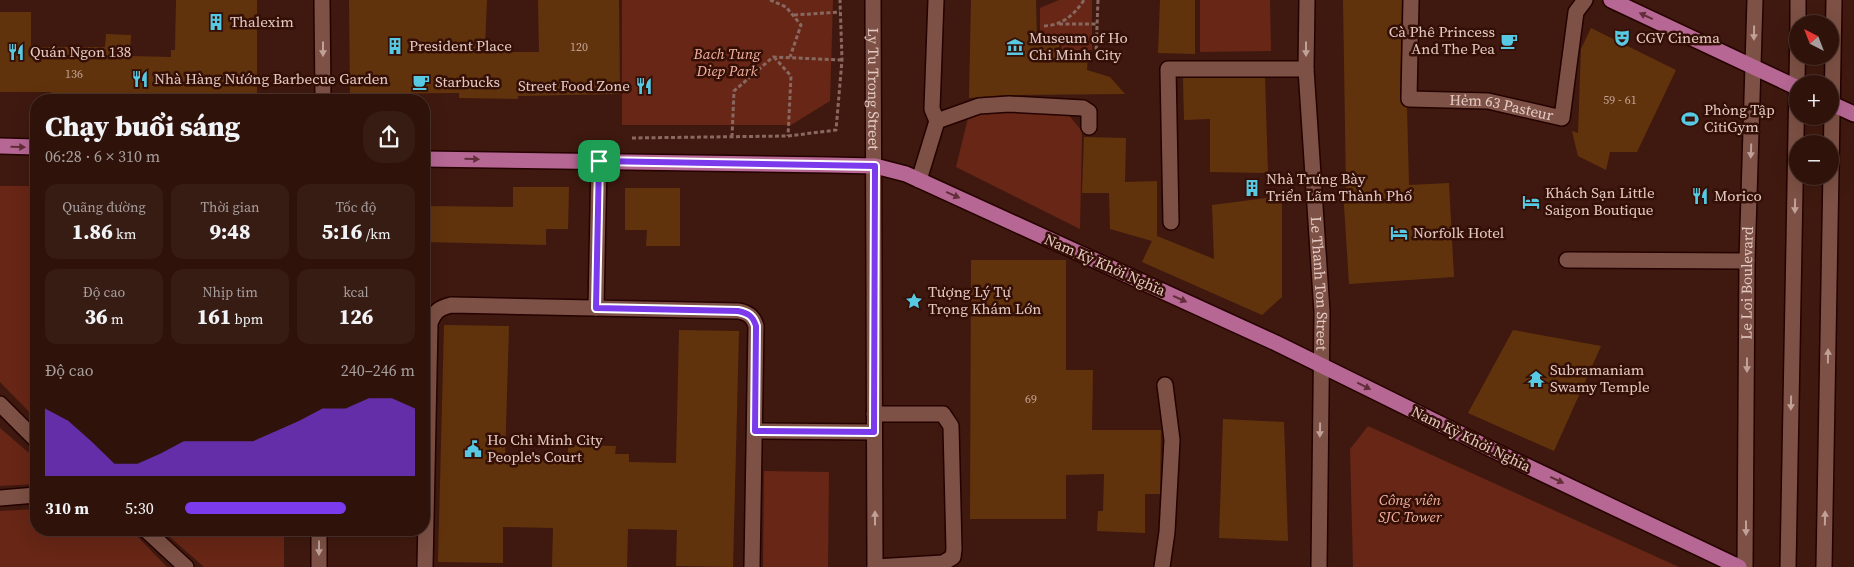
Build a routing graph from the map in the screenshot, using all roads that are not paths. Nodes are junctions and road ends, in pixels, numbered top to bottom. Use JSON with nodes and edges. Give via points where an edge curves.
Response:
{"nodes":[{"id":1,"x":322,"y":0,"type":"edge"},
{"id":2,"x":873,"y":0,"type":"edge"},
{"id":3,"x":936,"y":0,"type":"edge"},
{"id":4,"x":1307,"y":0,"type":"edge"},
{"id":5,"x":1410,"y":0,"type":"edge"},
{"id":6,"x":1585,"y":0,"type":"edge"},
{"id":7,"x":1611,"y":0,"type":"edge"},
{"id":8,"x":1755,"y":0,"type":"edge"},
{"id":9,"x":1798,"y":0,"type":"edge"},
{"id":10,"x":1834,"y":0,"type":"edge"},
{"id":11,"x":1798,"y":15,"type":"edge"},
{"id":12,"x":1753,"y":67,"type":"junction"},
{"id":13,"x":1306,"y":69,"type":"junction"},
{"id":14,"x":1832,"y":75,"type":"edge"},
{"id":15,"x":1789,"y":83,"type":"edge"},
{"id":16,"x":323,"y":94,"type":"edge"},
{"id":17,"x":1839,"y":107,"type":"edge"},
{"id":18,"x":1854,"y":114,"type":"edge"},
{"id":19,"x":937,"y":121,"type":"junction"},
{"id":20,"x":1796,"y":125,"type":"edge"},
{"id":21,"x":1831,"y":125,"type":"edge"},
{"id":22,"x":1089,"y":127,"type":"dead end"},
{"id":23,"x":0,"y":146,"type":"edge"},
{"id":24,"x":30,"y":147,"type":"edge"},
{"id":25,"x":430,"y":159,"type":"edge"},
{"id":26,"x":599,"y":161,"type":"junction"},
{"id":27,"x":875,"y":166,"type":"junction"},
{"id":28,"x":919,"y":180,"type":"junction"},
{"id":29,"x":1171,"y":222,"type":"dead end"},
{"id":30,"x":1567,"y":260,"type":"dead end"},
{"id":31,"x":1747,"y":261,"type":"junction"},
{"id":32,"x":596,"y":308,"type":"junction"},
{"id":33,"x":430,"y":323,"type":"edge"},
{"id":34,"x":1320,"y":364,"type":"junction"},
{"id":35,"x":1165,"y":384,"type":"dead end"},
{"id":36,"x":0,"y":404,"type":"edge"},
{"id":37,"x":874,"y":414,"type":"junction"},
{"id":38,"x":755,"y":431,"type":"junction"},
{"id":39,"x":874,"y":432,"type":"junction"},
{"id":40,"x":30,"y":434,"type":"edge"},
{"id":41,"x":30,"y":496,"type":"edge"},
{"id":42,"x":0,"y":498,"type":"edge"},
{"id":43,"x":152,"y":536,"type":"edge"},
{"id":44,"x":319,"y":536,"type":"edge"},
{"id":45,"x":426,"y":536,"type":"edge"},
{"id":46,"x":186,"y":567,"type":"edge"},
{"id":47,"x":319,"y":567,"type":"edge"},
{"id":48,"x":425,"y":567,"type":"edge"},
{"id":49,"x":752,"y":567,"type":"edge"},
{"id":50,"x":875,"y":567,"type":"edge"},
{"id":51,"x":1162,"y":567,"type":"edge"},
{"id":52,"x":1319,"y":567,"type":"edge"},
{"id":53,"x":1739,"y":567,"type":"edge"},
{"id":54,"x":1745,"y":567,"type":"edge"},
{"id":55,"x":1788,"y":567,"type":"edge"},
{"id":56,"x":1824,"y":567,"type":"edge"}],
"edges":[{"from":1,"to":16,"type":"street","one_way":true},
{"from":2,"to":27,"type":"street","name":"Ly Tu Trong Street"},
{"from":3,"to":19,"type":"street","via":[[932,109]]},
{"from":4,"to":13,"type":"street","name":"Le Thanh Ton Street","one_way":true},
{"from":5,"to":6,"type":"street","name":"Hẻm 63 Pasteur","via":[[1409,99],[1488,101],[1562,118],[1576,12]]},
{"from":12,"to":7,"type":"main road","one_way":true},
{"from":8,"to":12,"type":"street","name":"Le Loi Boulevard","one_way":true},
{"from":9,"to":11,"type":"street"},
{"from":10,"to":14,"type":"street"},
{"from":12,"to":15,"type":"main road"},
{"from":12,"to":31,"type":"street","name":"Le Loi Boulevard","one_way":true},
{"from":13,"to":29,"type":"street","via":[[1168,69]]},
{"from":13,"to":34,"type":"street","name":"Le Thanh Ton Street","via":[[1322,312]]},
{"from":17,"to":18,"type":"main road"},
{"from":19,"to":22,"type":"street","via":[[979,106],[1018,105],[1083,108],[1089,112]]},
{"from":19,"to":28,"type":"street"},
{"from":20,"to":55,"type":"street","one_way":true},
{"from":56,"to":21,"type":"street","one_way":true},
{"from":23,"to":24,"type":"main road","one_way":true},
{"from":25,"to":26,"type":"main road","name":"Nam Kỳ Khởi Nghĩa","one_way":true},
{"from":26,"to":27,"type":"main road","name":"Nam Kỳ Khởi Nghĩa"},
{"from":26,"to":32,"type":"street"},
{"from":27,"to":28,"type":"main road","name":"Nam Kỳ Khởi Nghĩa"},
{"from":27,"to":37,"type":"street","name":"Ly Tu Trong Street"},
{"from":28,"to":34,"type":"main road","name":"Nam Kỳ Khởi Nghĩa","one_way":true},
{"from":30,"to":31,"type":"street"},
{"from":31,"to":54,"type":"street","name":"Le Loi Boulevard","one_way":true},
{"from":32,"to":33,"type":"street","via":[[450,305],[434,313]]},
{"from":32,"to":38,"type":"street","via":[[738,311],[754,318]]},
{"from":34,"to":52,"type":"street","name":"Le Thanh Ton Street","one_way":true},
{"from":34,"to":53,"type":"main road","name":"Nam Kỳ Khởi Nghĩa","one_way":true},
{"from":35,"to":51,"type":"street","via":[[1172,440]]},
{"from":36,"to":40,"type":"street"},
{"from":37,"to":39,"type":"street","name":"Ly Tu Trong Street"},
{"from":37,"to":50,"type":"street","via":[[943,414],[950,426],[954,550],[953,557],[943,563]]},
{"from":38,"to":39,"type":"street"},
{"from":38,"to":49,"type":"street"},
{"from":50,"to":39,"type":"street","name":"Ly Tu Trong Street","one_way":true},
{"from":41,"to":42,"type":"street"},
{"from":43,"to":46,"type":"street"},
{"from":44,"to":47,"type":"street","one_way":true},
{"from":45,"to":48,"type":"street"}]}
